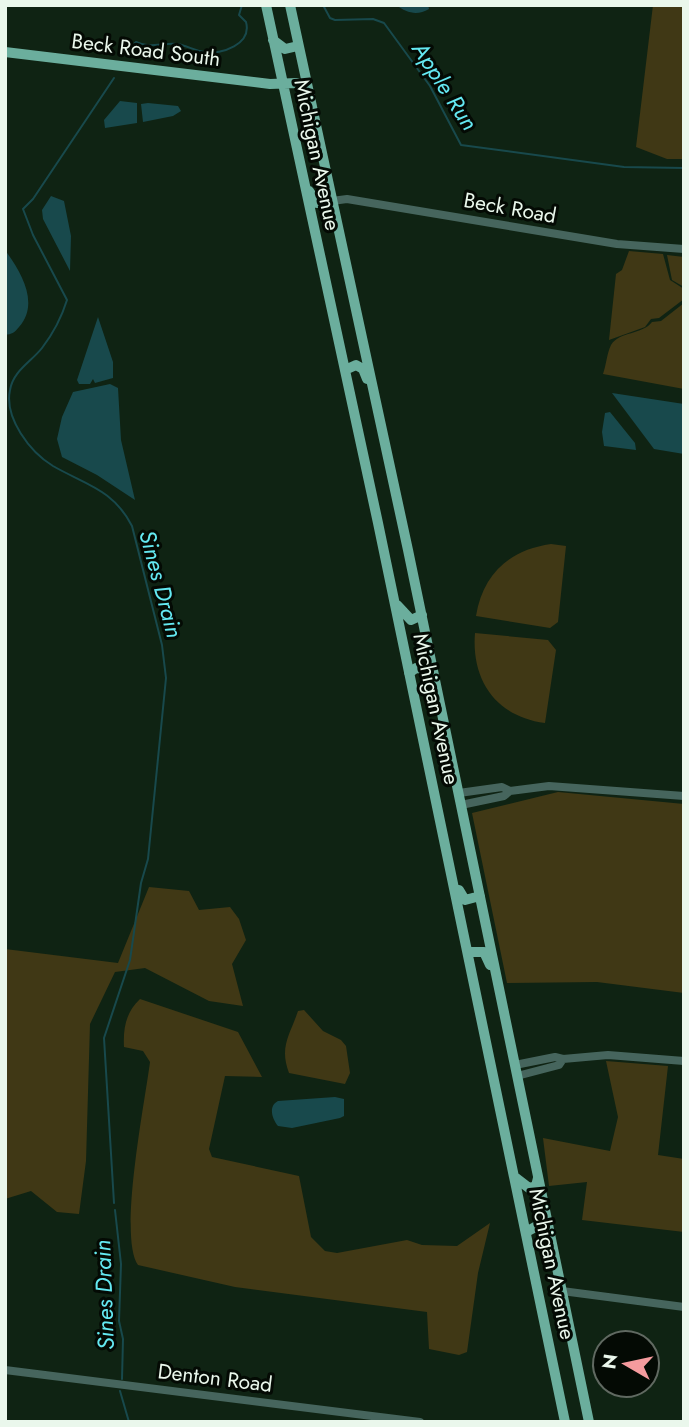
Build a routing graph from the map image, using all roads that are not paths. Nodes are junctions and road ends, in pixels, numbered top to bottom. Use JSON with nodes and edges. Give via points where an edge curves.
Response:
{"nodes":[{"id":1,"x":266,"y":5,"type":"edge"},
{"id":2,"x":290,"y":5,"type":"edge"},
{"id":3,"x":273,"y":40,"type":"junction"},
{"id":4,"x":298,"y":46,"type":"junction"},
{"id":5,"x":5,"y":52,"type":"edge"},
{"id":6,"x":282,"y":85,"type":"junction"},
{"id":7,"x":307,"y":89,"type":"junction"},
{"id":8,"x":303,"y":178,"type":"junction"},
{"id":9,"x":332,"y":201,"type":"junction"},
{"id":10,"x":684,"y":249,"type":"edge"},
{"id":11,"x":345,"y":370,"type":"junction"},
{"id":12,"x":375,"y":396,"type":"junction"},
{"id":13,"x":394,"y":601,"type":"junction"},
{"id":14,"x":422,"y":615,"type":"junction"},
{"id":15,"x":409,"y":673,"type":"junction"},
{"id":16,"x":441,"y":712,"type":"junction"},
{"id":17,"x":510,"y":791,"type":"junction"},
{"id":18,"x":458,"y":793,"type":"junction"},
{"id":19,"x":684,"y":796,"type":"edge"},
{"id":20,"x":461,"y":805,"type":"junction"},
{"id":21,"x":453,"y":881,"type":"junction"},
{"id":22,"x":480,"y":896,"type":"junction"},
{"id":23,"x":468,"y":952,"type":"junction"},
{"id":24,"x":498,"y":981,"type":"junction"},
{"id":25,"x":684,"y":1061,"type":"edge"},
{"id":26,"x":516,"y":1071,"type":"junction"},
{"id":27,"x":513,"y":1175,"type":"junction"},
{"id":28,"x":538,"y":1178,"type":"junction"},
{"id":29,"x":526,"y":1232,"type":"junction"},
{"id":30,"x":555,"y":1254,"type":"junction"},
{"id":31,"x":562,"y":1292,"type":"junction"},
{"id":32,"x":684,"y":1307,"type":"edge"},
{"id":33,"x":5,"y":1370,"type":"edge"},
{"id":34,"x":420,"y":1422,"type":"edge"},
{"id":35,"x":565,"y":1422,"type":"edge"},
{"id":36,"x":589,"y":1422,"type":"edge"}],
"edges":[{"from":1,"to":3,"type":"main road","name":"Michigan Avenue"},
{"from":2,"to":4,"type":"main road","name":"Michigan Avenue"},
{"from":3,"to":4,"type":"main road","via":[[285,49]]},
{"from":3,"to":6,"type":"main road","name":"Michigan Avenue"},
{"from":4,"to":7,"type":"main road","name":"Michigan Avenue"},
{"from":5,"to":6,"type":"main road","name":"Beck Road South"},
{"from":6,"to":7,"type":"main road","name":"Beck Road South","via":[[297,83]]},
{"from":6,"to":8,"type":"main road","name":"Michigan Avenue"},
{"from":7,"to":9,"type":"main road","name":"Michigan Avenue"},
{"from":8,"to":9,"type":"main road","via":[[317,203]]},
{"from":8,"to":11,"type":"main road","name":"Michigan Avenue"},
{"from":9,"to":10,"type":"street","name":"Beck Road","via":[[347,199],[617,244]]},
{"from":9,"to":12,"type":"main road","name":"Michigan Avenue"},
{"from":11,"to":12,"type":"main road","via":[[356,365],[363,369]]},
{"from":11,"to":13,"type":"main road","name":"Michigan Avenue"},
{"from":12,"to":14,"type":"main road","name":"Michigan Avenue"},
{"from":13,"to":14,"type":"main road","via":[[408,619]]},
{"from":13,"to":15,"type":"main road","name":"Michigan Avenue"},
{"from":14,"to":16,"type":"main road","name":"Michigan Avenue"},
{"from":15,"to":16,"type":"main road","via":[[420,668],[427,671]]},
{"from":15,"to":21,"type":"main road","name":"Michigan Avenue"},
{"from":16,"to":18,"type":"main road","name":"Michigan Avenue"},
{"from":17,"to":18,"type":"street","via":[[502,787]]},
{"from":17,"to":19,"type":"street","via":[[549,786]]},
{"from":17,"to":20,"type":"street"},
{"from":18,"to":20,"type":"main road","name":"Michigan Avenue"},
{"from":20,"to":22,"type":"main road","name":"Michigan Avenue"},
{"from":21,"to":22,"type":"main road","via":[[465,900]]},
{"from":21,"to":23,"type":"main road","name":"Michigan Avenue"},
{"from":22,"to":24,"type":"main road","name":"Michigan Avenue"},
{"from":23,"to":24,"type":"main road","via":[[484,952]]},
{"from":23,"to":27,"type":"main road","name":"Michigan Avenue"},
{"from":24,"to":26,"type":"main road","name":"Michigan Avenue"},
{"from":25,"to":26,"type":"street","via":[[608,1055],[563,1059],[559,1065]]},
{"from":26,"to":28,"type":"main road","name":"Michigan Avenue"},
{"from":27,"to":28,"type":"main road","via":[[529,1188],[536,1186]]},
{"from":27,"to":29,"type":"main road","name":"Michigan Avenue"},
{"from":28,"to":30,"type":"main road","name":"Michigan Avenue"},
{"from":29,"to":30,"type":"main road","via":[[541,1227]]},
{"from":29,"to":35,"type":"main road","name":"Michigan Avenue"},
{"from":30,"to":31,"type":"main road","name":"Michigan Avenue"},
{"from":31,"to":32,"type":"street"},
{"from":31,"to":36,"type":"main road","name":"Michigan Avenue"},
{"from":33,"to":34,"type":"street","name":"Denton Road"}]}
